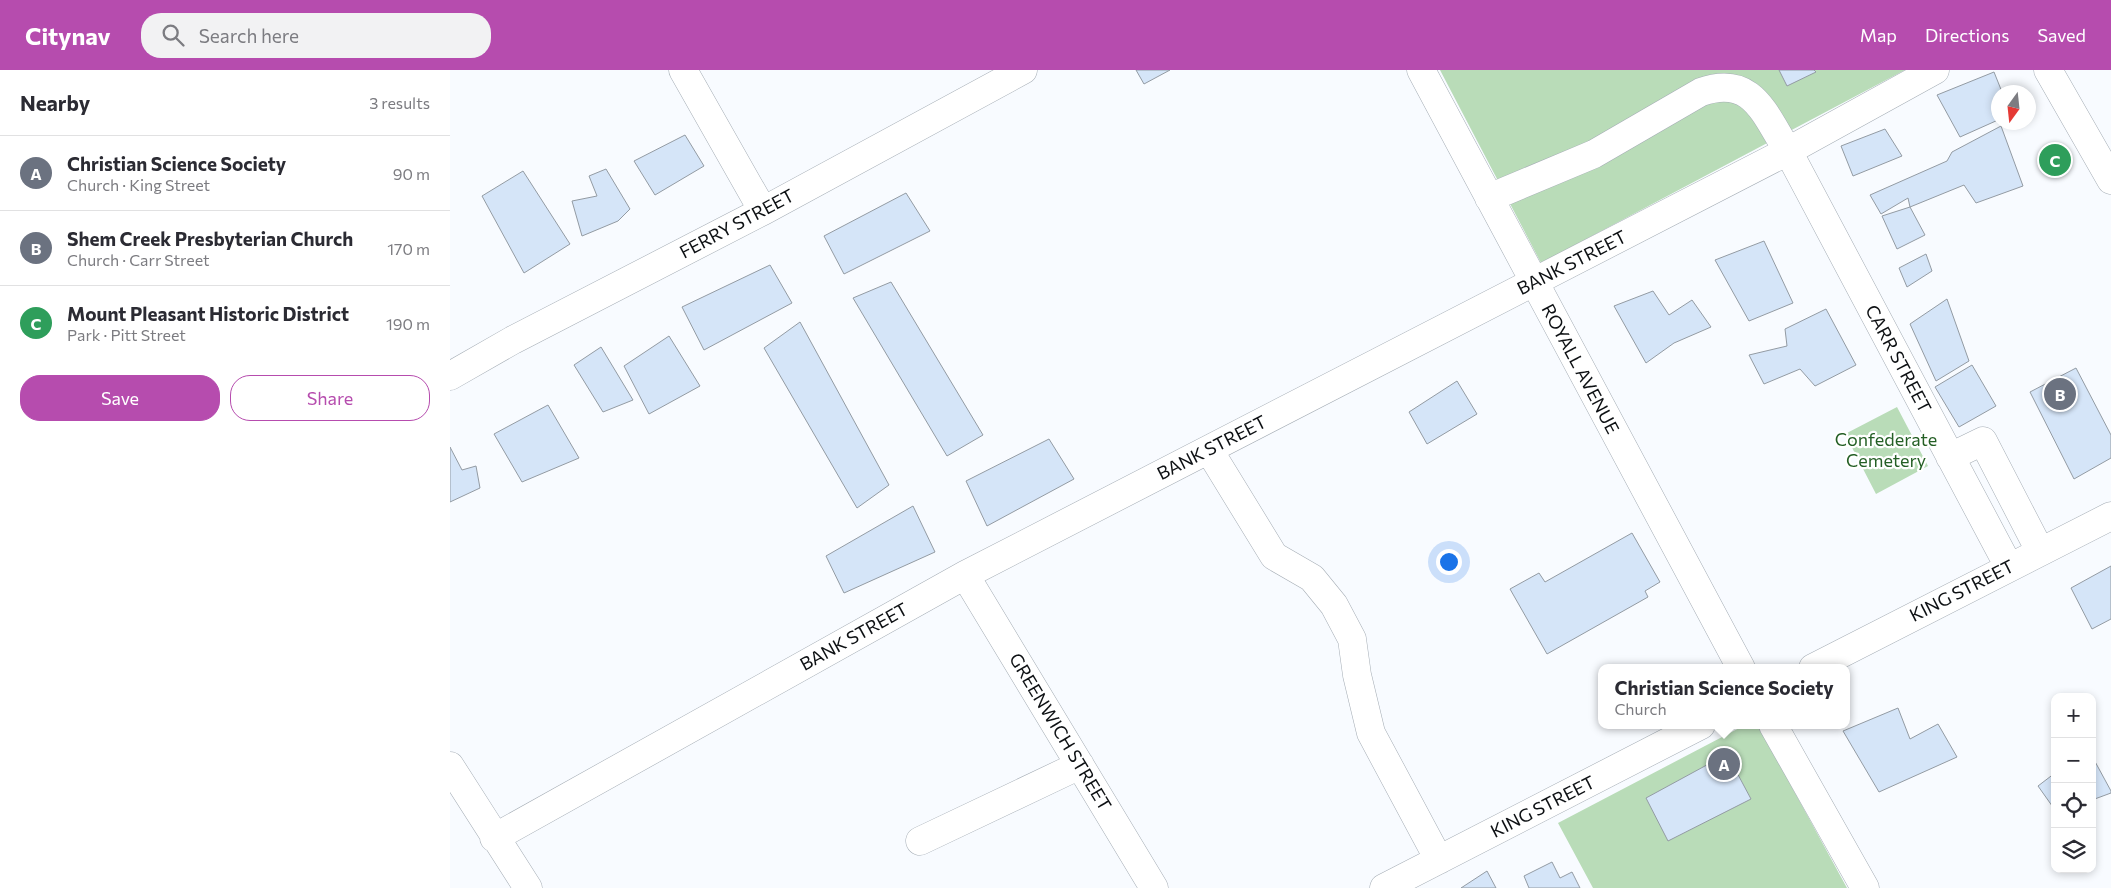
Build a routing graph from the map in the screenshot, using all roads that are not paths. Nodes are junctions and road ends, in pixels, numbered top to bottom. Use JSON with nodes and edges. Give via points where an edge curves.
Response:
{"nodes":[{"id":1,"x":684,"y":70,"type":"edge"},
{"id":2,"x":1023,"y":70,"type":"edge"},
{"id":3,"x":1421,"y":70,"type":"edge"},
{"id":4,"x":1935,"y":70,"type":"edge"},
{"id":5,"x":2048,"y":70,"type":"edge"},
{"id":6,"x":1788,"y":151,"type":"junction"},
{"id":7,"x":2111,"y":180,"type":"edge"},
{"id":8,"x":1489,"y":198,"type":"junction"},
{"id":9,"x":763,"y":211,"type":"junction"},
{"id":10,"x":1533,"y":283,"type":"junction"},
{"id":11,"x":450,"y":376,"type":"edge"},
{"id":12,"x":1210,"y":450,"type":"junction"},
{"id":13,"x":1950,"y":457,"type":"junction"},
{"id":14,"x":2111,"y":516,"type":"edge"},
{"id":15,"x":2040,"y":551,"type":"junction"},
{"id":16,"x":2009,"y":567,"type":"junction"},
{"id":17,"x":966,"y":575,"type":"junction"},
{"id":18,"x":1739,"y":664,"type":"edge"},
{"id":19,"x":1821,"y":664,"type":"edge"},
{"id":20,"x":1693,"y":729,"type":"edge"},
{"id":21,"x":1775,"y":729,"type":"edge"},
{"id":22,"x":450,"y":766,"type":"edge"},
{"id":23,"x":1080,"y":766,"type":"junction"},
{"id":24,"x":494,"y":838,"type":"junction"},
{"id":25,"x":920,"y":841,"type":"dead end"},
{"id":26,"x":1439,"y":860,"type":"junction"},
{"id":27,"x":528,"y":888,"type":"edge"},
{"id":28,"x":1154,"y":888,"type":"edge"},
{"id":29,"x":1384,"y":888,"type":"edge"},
{"id":30,"x":1865,"y":888,"type":"edge"}],
"edges":[{"from":1,"to":9,"type":"street"},
{"from":2,"to":9,"type":"street","name":"FERRY STREET"},
{"from":3,"to":8,"type":"street","name":"ROYALL AVENUE"},
{"from":4,"to":6,"type":"street","name":"BANK STREET"},
{"from":5,"to":7,"type":"street"},
{"from":6,"to":8,"type":"street","name":"CARR STREET","via":[[1757,102],[1732,87],[1715,87],[1594,154]]},
{"from":6,"to":10,"type":"street","name":"BANK STREET"},
{"from":6,"to":13,"type":"street","name":"CARR STREET"},
{"from":8,"to":10,"type":"street","name":"ROYALL AVENUE"},
{"from":9,"to":11,"type":"street","name":"FERRY STREET"},
{"from":10,"to":12,"type":"street","name":"BANK STREET"},
{"from":10,"to":18,"type":"street","name":"ROYALL AVENUE"},
{"from":12,"to":17,"type":"street","name":"BANK STREET"},
{"from":12,"to":26,"type":"street","via":[[1274,556],[1312,578],[1334,605],[1352,640],[1371,733]]},
{"from":13,"to":15,"type":"street","via":[[1983,442]]},
{"from":13,"to":16,"type":"street","name":"CARR STREET"},
{"from":14,"to":15,"type":"street","name":"KING STREET"},
{"from":15,"to":16,"type":"street","name":"KING STREET"},
{"from":16,"to":19,"type":"street","name":"KING STREET"},
{"from":17,"to":23,"type":"street","name":"GREENWICH STREET"},
{"from":17,"to":24,"type":"street","name":"BANK STREET"},
{"from":20,"to":26,"type":"street","name":"KING STREET"},
{"from":21,"to":30,"type":"street"},
{"from":22,"to":24,"type":"street"},
{"from":23,"to":25,"type":"street"},
{"from":23,"to":28,"type":"street","name":"GREENWICH STREET"},
{"from":24,"to":27,"type":"street"},
{"from":26,"to":29,"type":"street","name":"KING STREET"}]}
